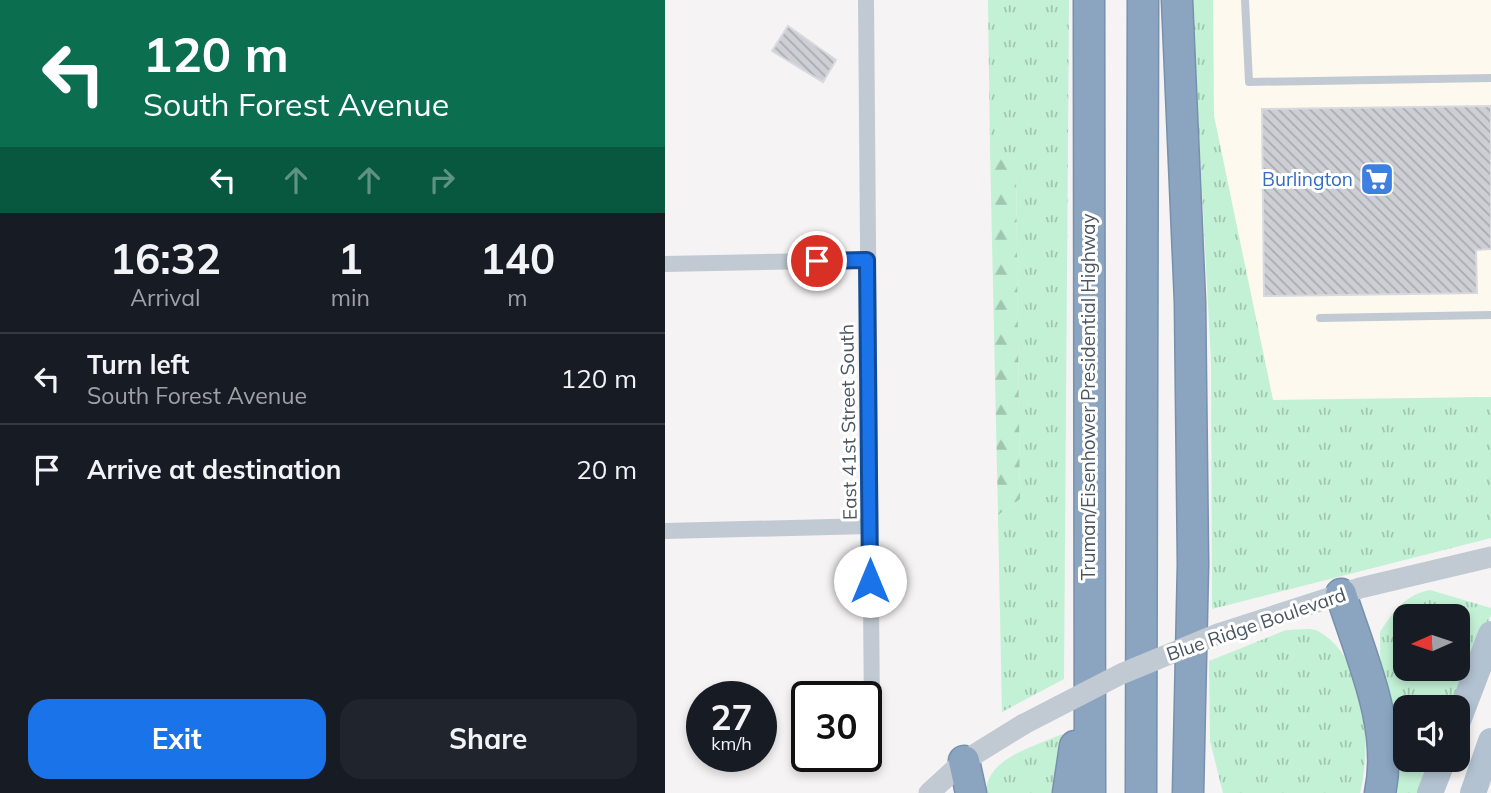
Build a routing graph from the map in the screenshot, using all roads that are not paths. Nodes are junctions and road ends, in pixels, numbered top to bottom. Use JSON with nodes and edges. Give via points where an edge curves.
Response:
{"nodes":[{"id":1,"x":866,"y":0,"type":"edge"},
{"id":2,"x":1089,"y":0,"type":"edge"},
{"id":3,"x":1143,"y":0,"type":"edge"},
{"id":4,"x":1177,"y":0,"type":"edge"},
{"id":5,"x":1245,"y":0,"type":"edge"},
{"id":6,"x":1491,"y":78,"type":"edge"},
{"id":7,"x":867,"y":260,"type":"junction"},
{"id":8,"x":665,"y":264,"type":"edge"},
{"id":9,"x":1491,"y":315,"type":"edge"},
{"id":10,"x":1321,"y":318,"type":"dead end"},
{"id":11,"x":870,"y":526,"type":"junction"},
{"id":12,"x":665,"y":531,"type":"edge"},
{"id":13,"x":1491,"y":557,"type":"edge"},
{"id":14,"x":1341,"y":594,"type":"junction"},
{"id":15,"x":1491,"y":634,"type":"edge"},
{"id":16,"x":1088,"y":656,"type":"junction"},
{"id":17,"x":872,"y":681,"type":"edge"},
{"id":18,"x":1193,"y":692,"type":"junction"},
{"id":19,"x":1468,"y":695,"type":"edge"},
{"id":20,"x":1491,"y":741,"type":"edge"},
{"id":21,"x":964,"y":761,"type":"junction"},
{"id":22,"x":1491,"y":768,"type":"edge"},
{"id":23,"x":1438,"y":772,"type":"edge"},
{"id":24,"x":1474,"y":791,"type":"edge"},
{"id":25,"x":929,"y":793,"type":"edge"},
{"id":26,"x":971,"y":793,"type":"edge"},
{"id":27,"x":1068,"y":793,"type":"edge"},
{"id":28,"x":1090,"y":793,"type":"edge"},
{"id":29,"x":1141,"y":793,"type":"edge"},
{"id":30,"x":1188,"y":793,"type":"edge"},
{"id":31,"x":1207,"y":793,"type":"edge"},
{"id":32,"x":1380,"y":793,"type":"edge"},
{"id":33,"x":1430,"y":793,"type":"edge"}],
"edges":[{"from":1,"to":7,"type":"street","name":"East 41st Street South"},
{"from":2,"to":16,"type":"highway","name":"Truman/Eisenhower Presidential Highway"},
{"from":3,"to":29,"type":"highway"},
{"from":4,"to":18,"type":"highway","via":[[1190,302]]},
{"from":5,"to":6,"type":"lane","via":[[1249,82]]},
{"from":7,"to":8,"type":"street"},
{"from":7,"to":11,"type":"street","name":"East 41st Street South"},
{"from":9,"to":10,"type":"lane"},
{"from":11,"to":12,"type":"street"},
{"from":11,"to":17,"type":"street","name":"East 41st Street South"},
{"from":13,"to":14,"type":"street","name":"Blue Ridge Boulevard"},
{"from":14,"to":21,"type":"street","name":"Blue Ridge Boulevard","bridge":true,"via":[[1218,634],[1121,674]]},
{"from":14,"to":32,"type":"highway","via":[[1378,710]]},
{"from":15,"to":19,"type":"main road"},
{"from":16,"to":27,"type":"highway"},
{"from":16,"to":28,"type":"highway","name":"Truman/Eisenhower Presidential Highway"},
{"from":18,"to":30,"type":"highway","via":[[1188,717]]},
{"from":18,"to":31,"type":"highway"},
{"from":20,"to":24,"type":"main road"},
{"from":21,"to":25,"type":"street","name":"Blue Ridge Boulevard"},
{"from":21,"to":26,"type":"highway"},
{"from":22,"to":24,"type":"main road"},
{"from":23,"to":33,"type":"main road"}]}
